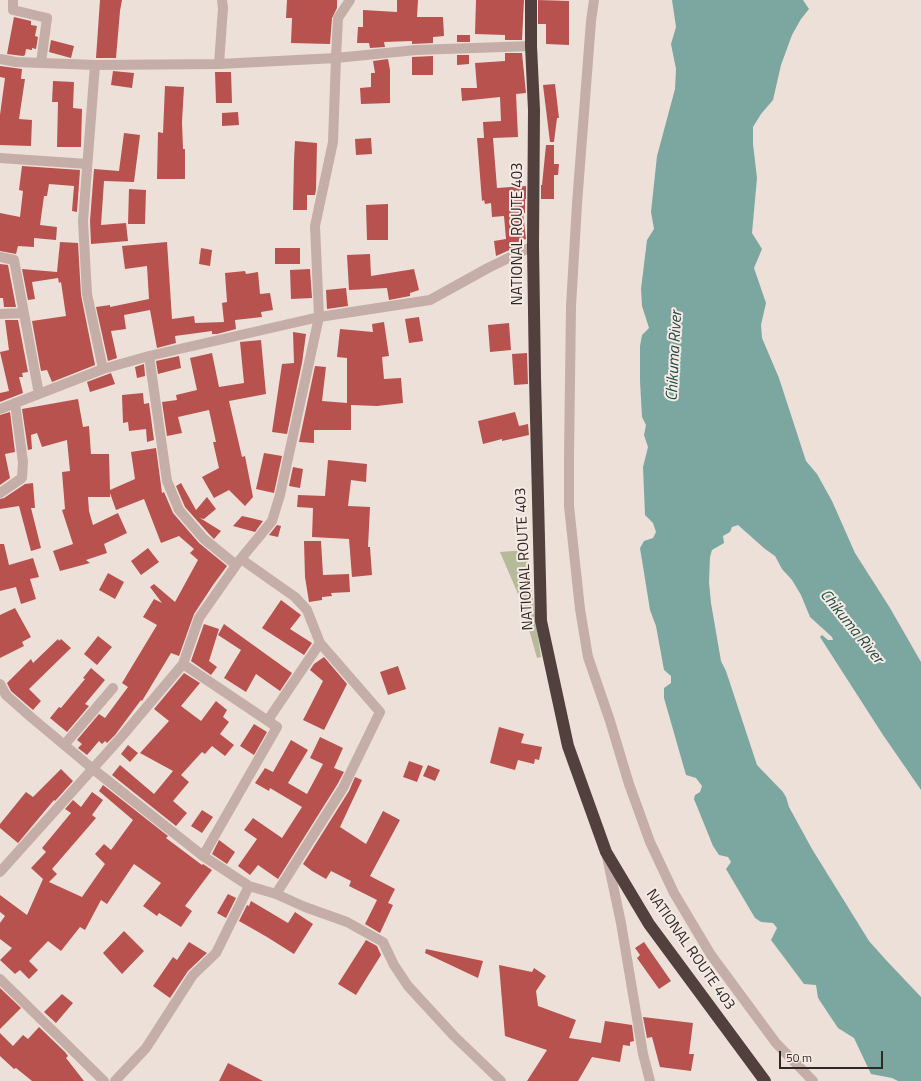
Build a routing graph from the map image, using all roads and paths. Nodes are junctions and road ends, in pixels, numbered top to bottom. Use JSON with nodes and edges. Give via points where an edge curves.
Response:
{"nodes":[{"id":1,"x":12,"y":0,"type":"edge"},
{"id":2,"x":222,"y":0,"type":"edge"},
{"id":3,"x":350,"y":0,"type":"edge"},
{"id":4,"x":531,"y":0,"type":"edge"},
{"id":5,"x":594,"y":0,"type":"edge"},
{"id":6,"x":531,"y":46,"type":"junction"},
{"id":7,"x":336,"y":58,"type":"junction"},
{"id":8,"x":0,"y":59,"type":"edge"},
{"id":9,"x":41,"y":63,"type":"junction"},
{"id":10,"x":218,"y":64,"type":"junction"},
{"id":11,"x":95,"y":65,"type":"junction"},
{"id":12,"x":0,"y":158,"type":"edge"},
{"id":13,"x":87,"y":164,"type":"junction"},
{"id":14,"x":533,"y":246,"type":"junction"},
{"id":15,"x":0,"y":257,"type":"edge"},
{"id":16,"x":24,"y":313,"type":"junction"},
{"id":17,"x":0,"y":314,"type":"edge"},
{"id":18,"x":319,"y":317,"type":"junction"},
{"id":19,"x":149,"y":356,"type":"junction"},
{"id":20,"x":103,"y":369,"type":"junction"},
{"id":21,"x":39,"y":394,"type":"junction"},
{"id":22,"x":15,"y":403,"type":"junction"},
{"id":23,"x":0,"y":409,"type":"edge"},
{"id":24,"x":0,"y":493,"type":"edge"},
{"id":25,"x":238,"y":562,"type":"junction"},
{"id":26,"x":320,"y":643,"type":"junction"},
{"id":27,"x":184,"y":664,"type":"junction"},
{"id":28,"x":0,"y":684,"type":"edge"},
{"id":29,"x":113,"y":688,"type":"dead end"},
{"id":30,"x":268,"y":720,"type":"junction"},
{"id":31,"x":65,"y":744,"type":"junction"},
{"id":32,"x":93,"y":769,"type":"junction"},
{"id":33,"x":606,"y":852,"type":"junction"},
{"id":34,"x":204,"y":856,"type":"junction"},
{"id":35,"x":0,"y":872,"type":"edge"},
{"id":36,"x":249,"y":886,"type":"junction"},
{"id":37,"x":276,"y":894,"type":"junction"},
{"id":38,"x":0,"y":979,"type":"edge"},
{"id":39,"x":104,"y":1081,"type":"edge"},
{"id":40,"x":115,"y":1081,"type":"edge"},
{"id":41,"x":501,"y":1081,"type":"edge"},
{"id":42,"x":650,"y":1081,"type":"edge"},
{"id":43,"x":765,"y":1081,"type":"edge"},
{"id":44,"x":813,"y":1081,"type":"edge"}],
"edges":[{"from":1,"to":9,"type":"street","via":[[13,10],[47,18]]},
{"from":2,"to":10,"type":"street"},
{"from":3,"to":7,"type":"street","via":[[338,18]]},
{"from":4,"to":6,"type":"highway","name":"NATIONAL ROUTE 403"},
{"from":5,"to":44,"type":"street","via":[[571,306],[568,455],[569,506],[588,657],[650,842],[674,893],[710,955],[776,1043]]},
{"from":6,"to":7,"type":"street","via":[[416,50]]},
{"from":6,"to":14,"type":"highway","name":"NATIONAL ROUTE 403","via":[[534,110]]},
{"from":7,"to":10,"type":"street"},
{"from":7,"to":18,"type":"street","via":[[334,142],[315,226]]},
{"from":8,"to":9,"type":"street"},
{"from":9,"to":11,"type":"street"},
{"from":10,"to":11,"type":"street"},
{"from":11,"to":13,"type":"street"},
{"from":12,"to":13,"type":"street"},
{"from":13,"to":20,"type":"street","via":[[83,221],[87,294]]},
{"from":14,"to":18,"type":"street","via":[[430,300]]},
{"from":14,"to":33,"type":"highway","name":"NATIONAL ROUTE 403","via":[[541,621],[568,746]]},
{"from":15,"to":16,"type":"street","via":[[14,260]]},
{"from":16,"to":17,"type":"street"},
{"from":16,"to":21,"type":"street"},
{"from":18,"to":19,"type":"street"},
{"from":18,"to":25,"type":"street","via":[[272,521]]},
{"from":19,"to":20,"type":"street"},
{"from":19,"to":25,"type":"street","via":[[167,481],[179,510],[204,539]]},
{"from":20,"to":21,"type":"street"},
{"from":21,"to":22,"type":"street"},
{"from":22,"to":23,"type":"street"},
{"from":22,"to":24,"type":"street","via":[[23,462],[22,478]]},
{"from":25,"to":26,"type":"street","via":[[295,597],[307,610]]},
{"from":25,"to":27,"type":"street","via":[[199,618]]},
{"from":26,"to":30,"type":"street"},
{"from":26,"to":37,"type":"street","via":[[380,712],[342,788]]},
{"from":27,"to":30,"type":"street"},
{"from":27,"to":32,"type":"street"},
{"from":28,"to":31,"type":"street","via":[[6,695]]},
{"from":29,"to":31,"type":"street"},
{"from":30,"to":34,"type":"street","via":[[277,727]]},
{"from":31,"to":32,"type":"street"},
{"from":32,"to":34,"type":"street"},
{"from":32,"to":35,"type":"street"},
{"from":33,"to":42,"type":"street"},
{"from":33,"to":43,"type":"highway","name":"NATIONAL ROUTE 403","via":[[649,924]]},
{"from":34,"to":36,"type":"street"},
{"from":36,"to":37,"type":"street"},
{"from":36,"to":40,"type":"street","via":[[216,953],[193,975],[146,1048]]},
{"from":37,"to":41,"type":"street","via":[[347,922],[383,942],[408,986],[454,1036]]},
{"from":38,"to":39,"type":"street"}]}
